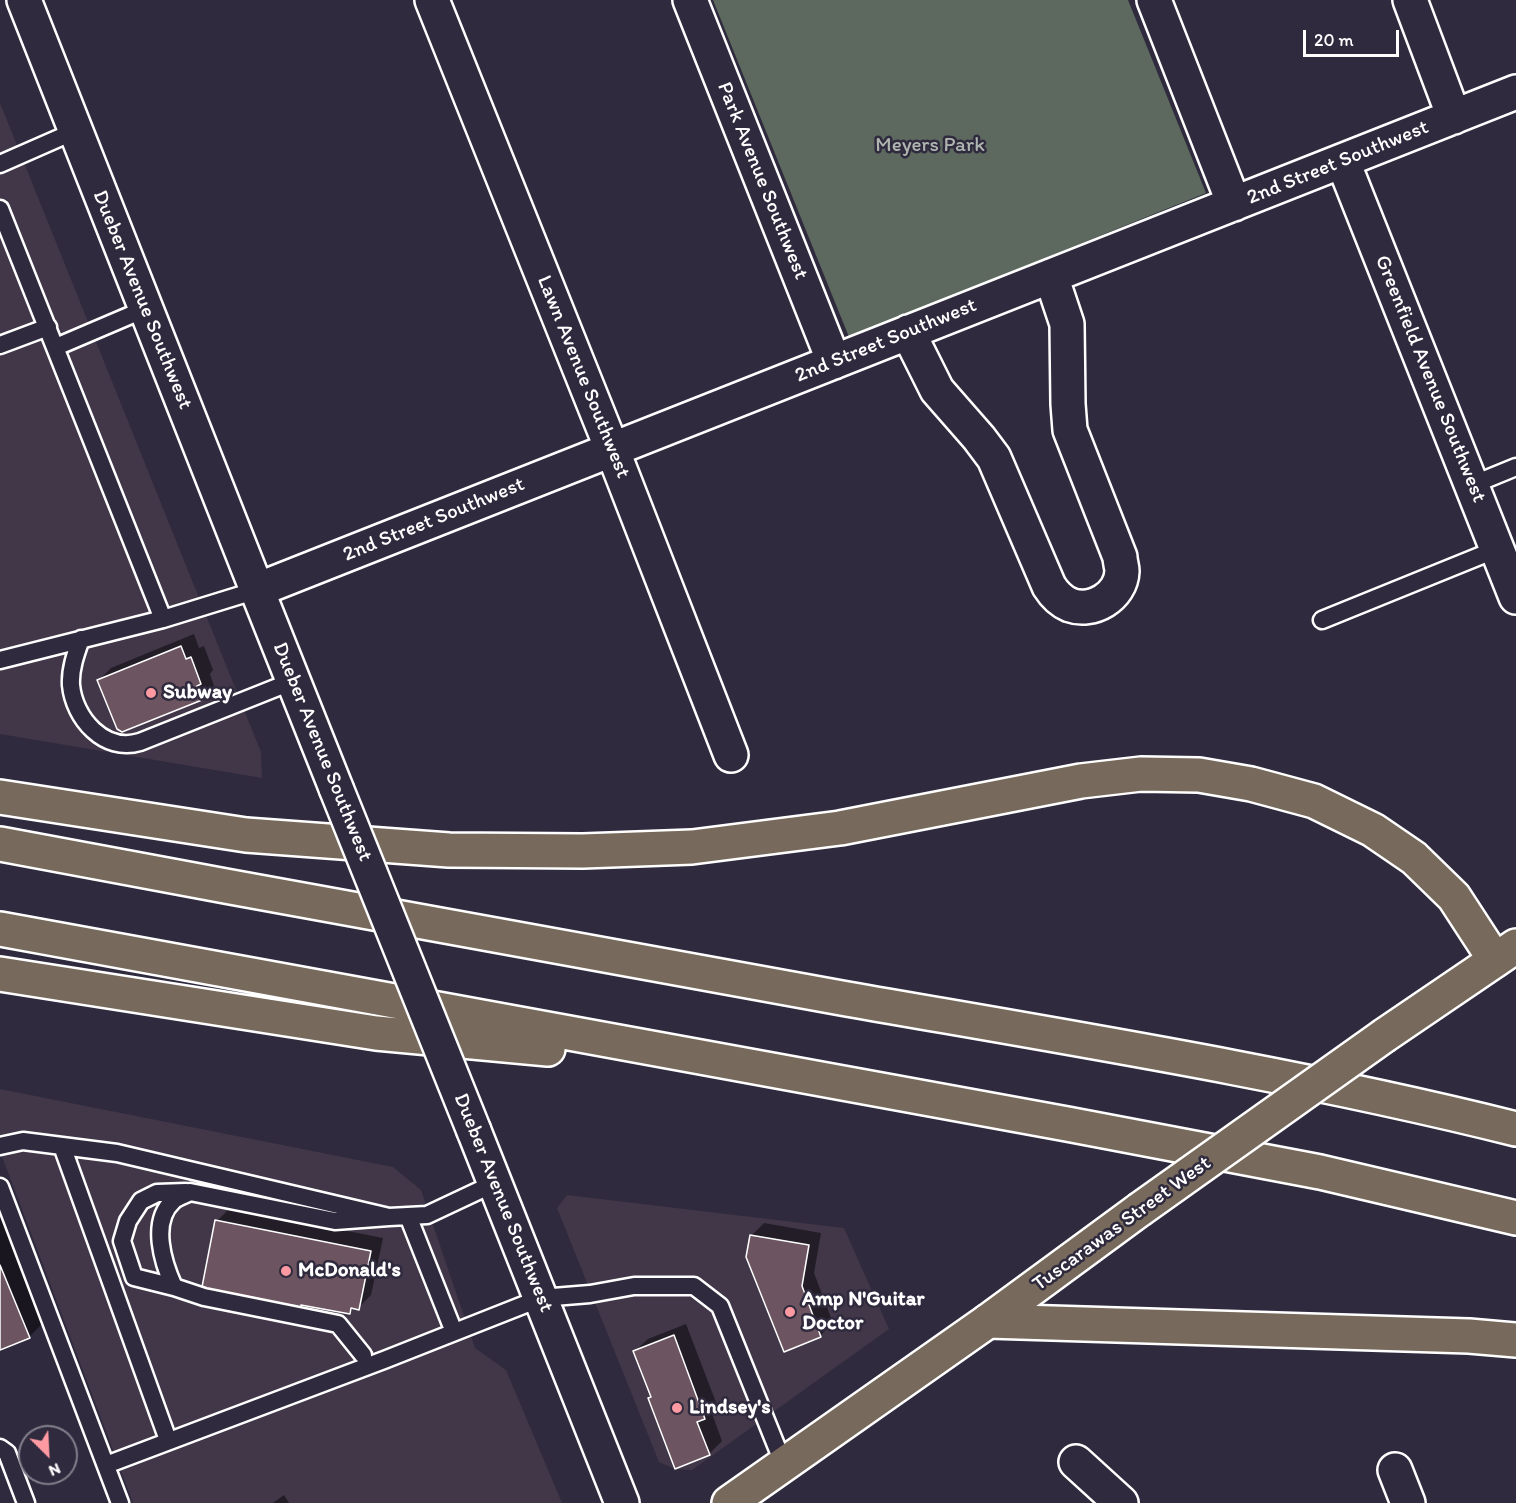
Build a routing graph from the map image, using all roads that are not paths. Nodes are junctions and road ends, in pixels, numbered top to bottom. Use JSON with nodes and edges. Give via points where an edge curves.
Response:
{"nodes":[{"id":1,"x":24,"y":0,"type":"edge"},
{"id":2,"x":432,"y":0,"type":"edge"},
{"id":3,"x":690,"y":0,"type":"edge"},
{"id":4,"x":1154,"y":0,"type":"edge"},
{"id":5,"x":1410,"y":0,"type":"edge"},
{"id":6,"x":1516,"y":92,"type":"edge"},
{"id":7,"x":1454,"y":117,"type":"junction"},
{"id":8,"x":75,"y":131,"type":"junction"},
{"id":9,"x":1343,"y":162,"type":"junction"},
{"id":10,"x":0,"y":165,"type":"edge"},
{"id":11,"x":1234,"y":204,"type":"junction"},
{"id":12,"x":0,"y":209,"type":"edge"},
{"id":13,"x":1051,"y":276,"type":"junction"},
{"id":14,"x":145,"y":309,"type":"junction"},
{"id":15,"x":48,"y":327,"type":"junction"},
{"id":16,"x":908,"y":332,"type":"junction"},
{"id":17,"x":0,"y":345,"type":"edge"},
{"id":18,"x":56,"y":347,"type":"junction"},
{"id":19,"x":834,"y":362,"type":"junction"},
{"id":20,"x":612,"y":449,"type":"junction"},
{"id":21,"x":1516,"y":467,"type":"edge"},
{"id":22,"x":1472,"y":485,"type":"junction"},
{"id":23,"x":1497,"y":549,"type":"junction"},
{"id":24,"x":256,"y":590,"type":"junction"},
{"id":25,"x":1516,"y":597,"type":"edge"},
{"id":26,"x":163,"y":619,"type":"junction"},
{"id":27,"x":1322,"y":620,"type":"dead end"},
{"id":28,"x":81,"y":639,"type":"junction"},
{"id":29,"x":0,"y":660,"type":"edge"},
{"id":30,"x":293,"y":681,"type":"junction"},
{"id":31,"x":731,"y":755,"type":"dead end"},
{"id":32,"x":0,"y":797,"type":"edge"},
{"id":33,"x":0,"y":844,"type":"edge"},
{"id":34,"x":0,"y":929,"type":"edge"},
{"id":35,"x":1506,"y":953,"type":"edge"},
{"id":36,"x":0,"y":974,"type":"edge"},
{"id":37,"x":762,"y":1068,"type":"junction"},
{"id":38,"x":1516,"y":1129,"type":"edge"},
{"id":39,"x":0,"y":1146,"type":"edge"},
{"id":40,"x":62,"y":1146,"type":"junction"},
{"id":41,"x":495,"y":1183,"type":"junction"},
{"id":42,"x":0,"y":1187,"type":"edge"},
{"id":43,"x":190,"y":1192,"type":"junction"},
{"id":44,"x":408,"y":1216,"type":"junction"},
{"id":45,"x":389,"y":1217,"type":"junction"},
{"id":46,"x":1516,"y":1218,"type":"edge"},
{"id":47,"x":174,"y":1287,"type":"junction"},
{"id":48,"x":541,"y":1298,"type":"junction"},
{"id":49,"x":988,"y":1321,"type":"junction"},
{"id":50,"x":454,"y":1332,"type":"junction"},
{"id":51,"x":1516,"y":1340,"type":"edge"},
{"id":52,"x":363,"y":1355,"type":"dead end"},
{"id":53,"x":168,"y":1440,"type":"junction"},
{"id":54,"x":0,"y":1448,"type":"edge"},
{"id":55,"x":1077,"y":1462,"type":"dead end"},
{"id":56,"x":105,"y":1465,"type":"junction"},
{"id":57,"x":784,"y":1465,"type":"junction"},
{"id":58,"x":733,"y":1502,"type":"edge"},
{"id":59,"x":26,"y":1503,"type":"edge"},
{"id":60,"x":120,"y":1503,"type":"edge"},
{"id":61,"x":622,"y":1503,"type":"edge"},
{"id":62,"x":1121,"y":1503,"type":"edge"}],
"edges":[{"from":1,"to":8,"type":"street","name":"Dueber Avenue Southwest"},
{"from":2,"to":20,"type":"street","name":"Lawn Avenue Southwest"},
{"from":3,"to":19,"type":"street","name":"Park Avenue Southwest"},
{"from":4,"to":11,"type":"street"},
{"from":5,"to":7,"type":"street"},
{"from":6,"to":7,"type":"street","name":"2nd Street Southwest"},
{"from":7,"to":9,"type":"street","name":"2nd Street Southwest"},
{"from":8,"to":10,"type":"lane"},
{"from":8,"to":14,"type":"street","name":"Dueber Avenue Southwest"},
{"from":9,"to":11,"type":"street","name":"2nd Street Southwest"},
{"from":9,"to":22,"type":"street","name":"Greenfield Avenue Southwest"},
{"from":11,"to":13,"type":"street","name":"2nd Street Southwest"},
{"from":12,"to":15,"type":"lane"},
{"from":13,"to":16,"type":"street","name":"2nd Street Southwest"},
{"from":13,"to":16,"type":"street","via":[[1067,324],[1071,430],[1120,557],[1122,573],[1118,586],[1097,604],[1069,604],[1048,586],[993,458],[937,390]]},
{"from":14,"to":18,"type":"lane"},
{"from":14,"to":24,"type":"street","name":"Dueber Avenue Southwest"},
{"from":15,"to":17,"type":"lane"},
{"from":15,"to":18,"type":"lane"},
{"from":16,"to":19,"type":"street","name":"2nd Street Southwest"},
{"from":18,"to":26,"type":"lane"},
{"from":19,"to":20,"type":"street","name":"2nd Street Southwest"},
{"from":20,"to":24,"type":"street","name":"2nd Street Southwest"},
{"from":20,"to":31,"type":"street","name":"Lawn Avenue Southwest"},
{"from":21,"to":22,"type":"lane"},
{"from":22,"to":23,"type":"street","name":"Greenfield Avenue Southwest"},
{"from":23,"to":25,"type":"street","name":"Greenfield Avenue Southwest"},
{"from":23,"to":27,"type":"lane"},
{"from":24,"to":26,"type":"lane"},
{"from":24,"to":30,"type":"street","name":"Dueber Avenue Southwest"},
{"from":26,"to":28,"type":"lane"},
{"from":28,"to":29,"type":"lane"},
{"from":28,"to":30,"type":"lane","via":[[72,677],[77,708],[93,729],[117,744],[140,742]]},
{"from":30,"to":41,"type":"street","name":"Dueber Avenue Southwest","bridge":true},
{"from":32,"to":35,"type":"main road","via":[[246,835],[449,850],[583,851],[692,847],[828,830],[1081,781],[1141,774],[1199,775],[1314,801],[1373,830],[1414,858]]},
{"from":33,"to":38,"type":"main road","via":[[1160,1054],[1428,1107]]},
{"from":34,"to":37,"type":"main road"},
{"from":35,"to":49,"type":"main road","name":"Tuscarawas Street West","bridge":true,"via":[[1385,1035]]},
{"from":36,"to":37,"type":"main road","via":[[376,1033]]},
{"from":37,"to":46,"type":"main road","via":[[1320,1172]]},
{"from":39,"to":40,"type":"lane","via":[[23,1141]]},
{"from":40,"to":45,"type":"lane","via":[[117,1153]]},
{"from":40,"to":53,"type":"lane"},
{"from":41,"to":44,"type":"lane","via":[[427,1215]]},
{"from":41,"to":48,"type":"street","name":"Dueber Avenue Southwest"},
{"from":42,"to":56,"type":"lane"},
{"from":43,"to":45,"type":"lane","via":[[335,1221]]},
{"from":43,"to":47,"type":"lane","via":[[173,1201],[161,1219],[165,1268]]},
{"from":43,"to":47,"type":"lane","via":[[157,1193],[141,1201],[128,1221],[122,1241],[134,1277]]},
{"from":44,"to":45,"type":"lane"},
{"from":44,"to":50,"type":"lane"},
{"from":47,"to":52,"type":"lane","via":[[204,1297],[338,1324]]},
{"from":48,"to":50,"type":"lane"},
{"from":48,"to":57,"type":"lane","via":[[634,1286],[694,1286],[720,1306]]},
{"from":48,"to":61,"type":"street","name":"Dueber Avenue Southwest"},
{"from":49,"to":51,"type":"main road"},
{"from":49,"to":57,"type":"main road","name":"Tuscarawas Street West"},
{"from":50,"to":53,"type":"lane"},
{"from":53,"to":56,"type":"lane"},
{"from":54,"to":59,"type":"lane","via":[[7,1453]]},
{"from":55,"to":62,"type":"street"},
{"from":56,"to":60,"type":"lane"},
{"from":57,"to":58,"type":"main road","name":"Tuscarawas Street West"}]}
